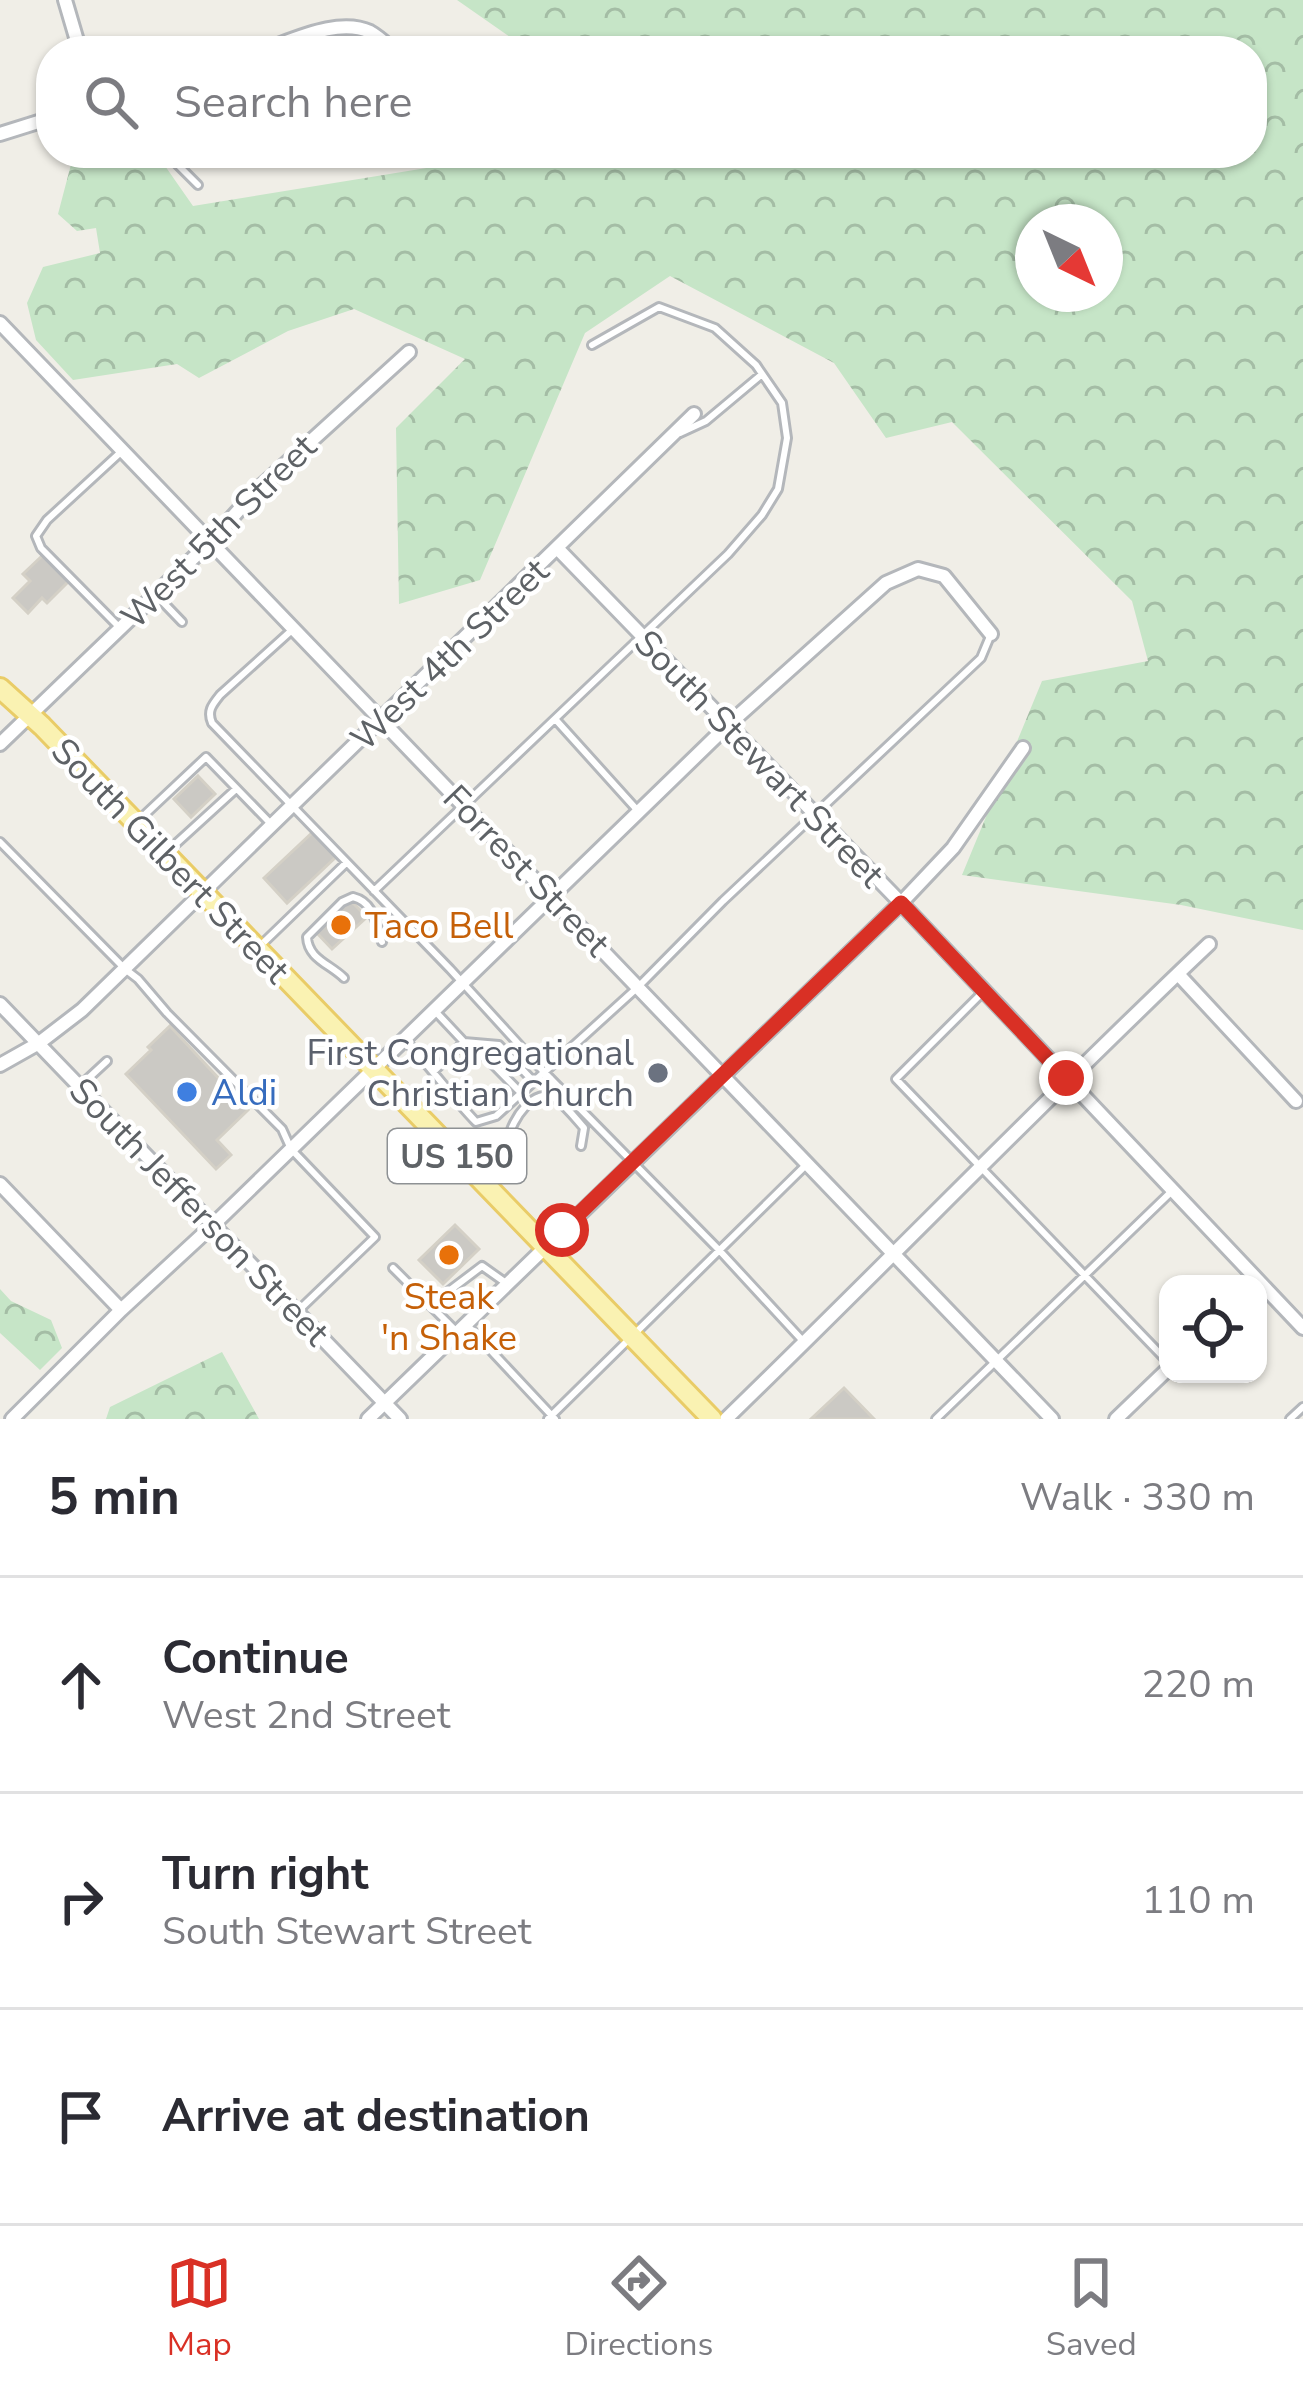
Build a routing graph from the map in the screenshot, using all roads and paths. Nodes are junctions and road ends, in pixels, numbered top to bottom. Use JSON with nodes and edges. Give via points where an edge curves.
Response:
{"nodes":[{"id":1,"x":65,"y":0,"type":"edge"},
{"id":2,"x":76,"y":36,"type":"edge"},
{"id":3,"x":307,"y":36,"type":"edge"},
{"id":4,"x":374,"y":36,"type":"edge"},
{"id":5,"x":36,"y":123,"type":"edge"},
{"id":6,"x":0,"y":134,"type":"edge"},
{"id":7,"x":181,"y":168,"type":"edge"},
{"id":8,"x":198,"y":185,"type":"dead end"},
{"id":9,"x":0,"y":322,"type":"edge"},
{"id":10,"x":592,"y":344,"type":"dead end"},
{"id":11,"x":409,"y":352,"type":"dead end"},
{"id":12,"x":763,"y":374,"type":"junction"},
{"id":13,"x":694,"y":414,"type":"dead end"},
{"id":14,"x":671,"y":437,"type":"junction"},
{"id":15,"x":122,"y":451,"type":"junction"},
{"id":16,"x":210,"y":542,"type":"junction"},
{"id":17,"x":558,"y":549,"type":"junction"},
{"id":18,"x":155,"y":594,"type":"junction"},
{"id":19,"x":182,"y":622,"type":"dead end"},
{"id":20,"x":120,"y":628,"type":"junction"},
{"id":21,"x":293,"y":628,"type":"junction"},
{"id":22,"x":991,"y":634,"type":"joint"},
{"id":23,"x":644,"y":637,"type":"junction"},
{"id":24,"x":0,"y":677,"type":"edge"},
{"id":25,"x":0,"y":688,"type":"edge"},
{"id":26,"x":30,"y":714,"type":"junction"},
{"id":27,"x":382,"y":719,"type":"junction"},
{"id":28,"x":556,"y":720,"type":"junction"},
{"id":29,"x":729,"y":724,"type":"junction"},
{"id":30,"x":0,"y":744,"type":"edge"},
{"id":31,"x":1023,"y":748,"type":"dead end"},
{"id":32,"x":236,"y":789,"type":"junction"},
{"id":33,"x":290,"y":805,"type":"junction"},
{"id":34,"x":466,"y":807,"type":"junction"},
{"id":35,"x":638,"y":812,"type":"junction"},
{"id":36,"x":815,"y":814,"type":"junction"},
{"id":37,"x":136,"y":823,"type":"junction"},
{"id":38,"x":271,"y":824,"type":"junction"},
{"id":39,"x":0,"y":842,"type":"edge"},
{"id":40,"x":165,"y":854,"type":"junction"},
{"id":41,"x":346,"y":864,"type":"junction"},
{"id":42,"x":374,"y":891,"type":"junction"},
{"id":43,"x":203,"y":892,"type":"junction"},
{"id":44,"x":552,"y":897,"type":"junction"},
{"id":45,"x":901,"y":903,"type":"junction"},
{"id":46,"x":382,"y":942,"type":"dead end"},
{"id":47,"x":1209,"y":944,"type":"dead end"},
{"id":48,"x":257,"y":949,"type":"junction"},
{"id":49,"x":125,"y":969,"type":"junction"},
{"id":50,"x":1178,"y":974,"type":"junction"},
{"id":51,"x":344,"y":978,"type":"dead end"},
{"id":52,"x":462,"y":983,"type":"junction"},
{"id":53,"x":638,"y":986,"type":"junction"},
{"id":54,"x":984,"y":992,"type":"junction"},
{"id":55,"x":0,"y":1004,"type":"edge"},
{"id":56,"x":434,"y":1010,"type":"junction"},
{"id":57,"x":404,"y":1039,"type":"junction"},
{"id":58,"x":468,"y":1042,"type":"junction"},
{"id":59,"x":39,"y":1043,"type":"junction"},
{"id":60,"x":106,"y":1061,"type":"dead end"},
{"id":61,"x":0,"y":1065,"type":"edge"},
{"id":62,"x":373,"y":1069,"type":"junction"},
{"id":63,"x":434,"y":1071,"type":"junction"},
{"id":64,"x":544,"y":1072,"type":"junction"},
{"id":65,"x":723,"y":1074,"type":"junction"},
{"id":66,"x":1066,"y":1078,"type":"junction"},
{"id":67,"x":533,"y":1081,"type":"junction"},
{"id":68,"x":80,"y":1086,"type":"junction"},
{"id":69,"x":521,"y":1093,"type":"junction"},
{"id":70,"x":1296,"y":1101,"type":"dead end"},
{"id":71,"x":509,"y":1138,"type":"dead end"},
{"id":72,"x":581,"y":1146,"type":"dead end"},
{"id":73,"x":291,"y":1149,"type":"junction"},
{"id":74,"x":632,"y":1162,"type":"junction"},
{"id":75,"x":808,"y":1163,"type":"junction"},
{"id":76,"x":981,"y":1167,"type":"junction"},
{"id":77,"x":0,"y":1184,"type":"edge"},
{"id":78,"x":1172,"y":1191,"type":"junction"},
{"id":79,"x":212,"y":1226,"type":"junction"},
{"id":80,"x":545,"y":1246,"type":"junction"},
{"id":81,"x":718,"y":1250,"type":"junction"},
{"id":82,"x":895,"y":1255,"type":"junction"},
{"id":83,"x":393,"y":1268,"type":"dead end"},
{"id":84,"x":1084,"y":1274,"type":"junction"},
{"id":85,"x":1250,"y":1275,"type":"edge"},
{"id":86,"x":507,"y":1283,"type":"junction"},
{"id":87,"x":1267,"y":1293,"type":"edge"},
{"id":88,"x":424,"y":1302,"type":"junction"},
{"id":89,"x":121,"y":1310,"type":"junction"},
{"id":90,"x":297,"y":1313,"type":"junction"},
{"id":91,"x":461,"y":1328,"type":"junction"},
{"id":92,"x":1303,"y":1328,"type":"edge"},
{"id":93,"x":631,"y":1335,"type":"junction"},
{"id":94,"x":804,"y":1343,"type":"junction"},
{"id":95,"x":1159,"y":1355,"type":"edge"},
{"id":96,"x":997,"y":1361,"type":"junction"},
{"id":97,"x":1159,"y":1374,"type":"edge"},
{"id":98,"x":384,"y":1403,"type":"junction"},
{"id":99,"x":1303,"y":1407,"type":"edge"},
{"id":100,"x":552,"y":1418,"type":"edge"},
{"id":101,"x":12,"y":1419,"type":"edge"},
{"id":102,"x":368,"y":1419,"type":"edge"},
{"id":103,"x":400,"y":1419,"type":"edge"},
{"id":104,"x":712,"y":1419,"type":"edge"},
{"id":105,"x":726,"y":1419,"type":"edge"},
{"id":106,"x":936,"y":1419,"type":"edge"},
{"id":107,"x":1052,"y":1419,"type":"edge"},
{"id":108,"x":1116,"y":1419,"type":"edge"},
{"id":109,"x":1290,"y":1419,"type":"edge"}],
"edges":[{"from":1,"to":2,"type":"street"},
{"from":3,"to":4,"type":"street","via":[[351,27]]},
{"from":5,"to":6,"type":"street"},
{"from":7,"to":8,"type":"lane"},
{"from":9,"to":15,"type":"street","name":"Forrest Street"},
{"from":10,"to":12,"type":"lane","via":[[659,307],[715,328]]},
{"from":11,"to":16,"type":"street","name":"West 5th Street"},
{"from":12,"to":14,"type":"lane","via":[[706,421]]},
{"from":12,"to":23,"type":"lane","via":[[782,404],[788,438],[778,489],[728,554]]},
{"from":13,"to":14,"type":"street","name":"West 4th Street"},
{"from":14,"to":17,"type":"street","name":"West 4th Street"},
{"from":15,"to":16,"type":"street","name":"Forrest Street"},
{"from":15,"to":20,"type":"lane","via":[[36,536]]},
{"from":16,"to":18,"type":"street","name":"West 5th Street"},
{"from":16,"to":21,"type":"street","name":"Forrest Street"},
{"from":17,"to":23,"type":"street","name":"South Stewart Street"},
{"from":17,"to":27,"type":"street","name":"West 4th Street"},
{"from":18,"to":19,"type":"lane"},
{"from":18,"to":20,"type":"street","name":"West 5th Street"},
{"from":20,"to":26,"type":"street","name":"West 5th Street"},
{"from":21,"to":27,"type":"street","name":"Forrest Street"},
{"from":21,"to":33,"type":"lane","via":[[209,715]]},
{"from":22,"to":29,"type":"street","via":[[944,577],[918,569],[886,583]]},
{"from":22,"to":36,"type":"lane","via":[[981,658]]},
{"from":23,"to":28,"type":"lane"},
{"from":23,"to":29,"type":"street","name":"South Stewart Street"},
{"from":24,"to":26,"type":"main road","name":"South Gilbert Street","number":"US 150"},
{"from":25,"to":26,"type":"main road","name":"South Gilbert Street","number":"US 150"},
{"from":26,"to":30,"type":"street","name":"West 5th Street"},
{"from":26,"to":37,"type":"main road","name":"South Gilbert Street","number":"US 150"},
{"from":27,"to":33,"type":"street","name":"West 4th Street"},
{"from":27,"to":34,"type":"street","name":"Forrest Street"},
{"from":28,"to":34,"type":"lane"},
{"from":28,"to":35,"type":"lane"},
{"from":29,"to":35,"type":"street"},
{"from":29,"to":36,"type":"street","name":"South Stewart Street"},
{"from":31,"to":45,"type":"street","via":[[953,848]]},
{"from":32,"to":37,"type":"lane","via":[[206,757]]},
{"from":32,"to":38,"type":"lane"},
{"from":32,"to":40,"type":"lane"},
{"from":33,"to":38,"type":"street","name":"West 4th Street"},
{"from":33,"to":41,"type":"lane"},
{"from":34,"to":42,"type":"lane"},
{"from":34,"to":44,"type":"street","name":"Forrest Street"},
{"from":35,"to":44,"type":"street"},
{"from":36,"to":45,"type":"street","name":"South Stewart Street"},
{"from":36,"to":53,"type":"lane"},
{"from":37,"to":40,"type":"main road","name":"South Gilbert Street","number":"US 150"},
{"from":38,"to":43,"type":"street","name":"West 4th Street"},
{"from":39,"to":49,"type":"lane"},
{"from":40,"to":43,"type":"main road","name":"South Gilbert Street","number":"US 150"},
{"from":41,"to":42,"type":"lane"},
{"from":41,"to":48,"type":"lane"},
{"from":42,"to":52,"type":"lane"},
{"from":43,"to":48,"type":"main road","name":"South Gilbert Street","number":"US 150"},
{"from":43,"to":49,"type":"street","name":"West 4th Street"},
{"from":44,"to":52,"type":"street"},
{"from":44,"to":53,"type":"street","name":"Forrest Street"},
{"from":45,"to":54,"type":"street","name":"South Stewart Street"},
{"from":45,"to":65,"type":"street"},
{"from":46,"to":51,"type":"lane","via":[[369,906],[353,897],[342,902],[307,937],[316,958]]},
{"from":47,"to":50,"type":"street"},
{"from":48,"to":62,"type":"main road","name":"South Gilbert Street","number":"US 150"},
{"from":49,"to":59,"type":"street","name":"West 4th Street"},
{"from":49,"to":73,"type":"lane","via":[[282,1130]]},
{"from":50,"to":66,"type":"street"},
{"from":50,"to":70,"type":"street"},
{"from":52,"to":56,"type":"street"},
{"from":52,"to":64,"type":"lane"},
{"from":53,"to":64,"type":"lane"},
{"from":53,"to":65,"type":"street","name":"Forrest Street"},
{"from":54,"to":66,"type":"street","name":"South Stewart Street"},
{"from":54,"to":76,"type":"lane","via":[[896,1079]]},
{"from":55,"to":59,"type":"street","name":"South Jefferson Street"},
{"from":56,"to":57,"type":"street"},
{"from":56,"to":58,"type":"lane"},
{"from":57,"to":62,"type":"street"},
{"from":57,"to":63,"type":"lane"},
{"from":58,"to":63,"type":"lane"},
{"from":58,"to":67,"type":"lane","via":[[499,1045]]},
{"from":58,"to":69,"type":"lane"},
{"from":59,"to":61,"type":"street","name":"West 4th Street"},
{"from":59,"to":68,"type":"street","name":"South Jefferson Street"},
{"from":60,"to":68,"type":"lane"},
{"from":62,"to":73,"type":"street"},
{"from":62,"to":80,"type":"main road","name":"South Gilbert Street","number":"US 150"},
{"from":63,"to":69,"type":"lane","via":[[476,1122]]},
{"from":64,"to":67,"type":"lane"},
{"from":64,"to":74,"type":"lane"},
{"from":65,"to":74,"type":"street"},
{"from":65,"to":75,"type":"street","name":"Forrest Street"},
{"from":66,"to":76,"type":"street"},
{"from":66,"to":78,"type":"street","name":"South Stewart Street"},
{"from":67,"to":69,"type":"lane"},
{"from":68,"to":79,"type":"street","name":"South Jefferson Street"},
{"from":71,"to":72,"type":"lane","via":[[511,1122],[545,1095],[584,1128]]},
{"from":73,"to":79,"type":"street"},
{"from":73,"to":90,"type":"lane","via":[[375,1237]]},
{"from":74,"to":80,"type":"street"},
{"from":74,"to":81,"type":"lane"},
{"from":75,"to":81,"type":"lane"},
{"from":75,"to":82,"type":"street","name":"Forrest Street"},
{"from":76,"to":82,"type":"street"},
{"from":76,"to":84,"type":"lane"},
{"from":77,"to":89,"type":"street"},
{"from":78,"to":84,"type":"lane"},
{"from":78,"to":85,"type":"street","name":"South Stewart Street"},
{"from":79,"to":89,"type":"street"},
{"from":79,"to":90,"type":"street","name":"South Jefferson Street"},
{"from":80,"to":86,"type":"street"},
{"from":80,"to":93,"type":"main road","name":"South Gilbert Street","number":"US 150"},
{"from":81,"to":93,"type":"lane"},
{"from":81,"to":94,"type":"lane"},
{"from":82,"to":94,"type":"street"},
{"from":82,"to":96,"type":"street","name":"Forrest Street"},
{"from":83,"to":88,"type":"lane"},
{"from":84,"to":95,"type":"lane"},
{"from":84,"to":96,"type":"lane"},
{"from":86,"to":88,"type":"lane","via":[[482,1266]]},
{"from":86,"to":91,"type":"street"},
{"from":87,"to":92,"type":"street","name":"South Stewart Street"},
{"from":88,"to":91,"type":"lane"},
{"from":89,"to":101,"type":"street"},
{"from":90,"to":98,"type":"street","name":"South Jefferson Street"},
{"from":91,"to":98,"type":"street"},
{"from":91,"to":100,"type":"lane"},
{"from":93,"to":100,"type":"lane"},
{"from":93,"to":104,"type":"main road","name":"South Gilbert Street","number":"US 150"},
{"from":94,"to":105,"type":"street"},
{"from":96,"to":106,"type":"lane"},
{"from":96,"to":107,"type":"street","name":"Forrest Street"},
{"from":97,"to":108,"type":"street"},
{"from":98,"to":102,"type":"street"},
{"from":98,"to":103,"type":"street","name":"South Jefferson Street"},
{"from":99,"to":109,"type":"lane"}]}
